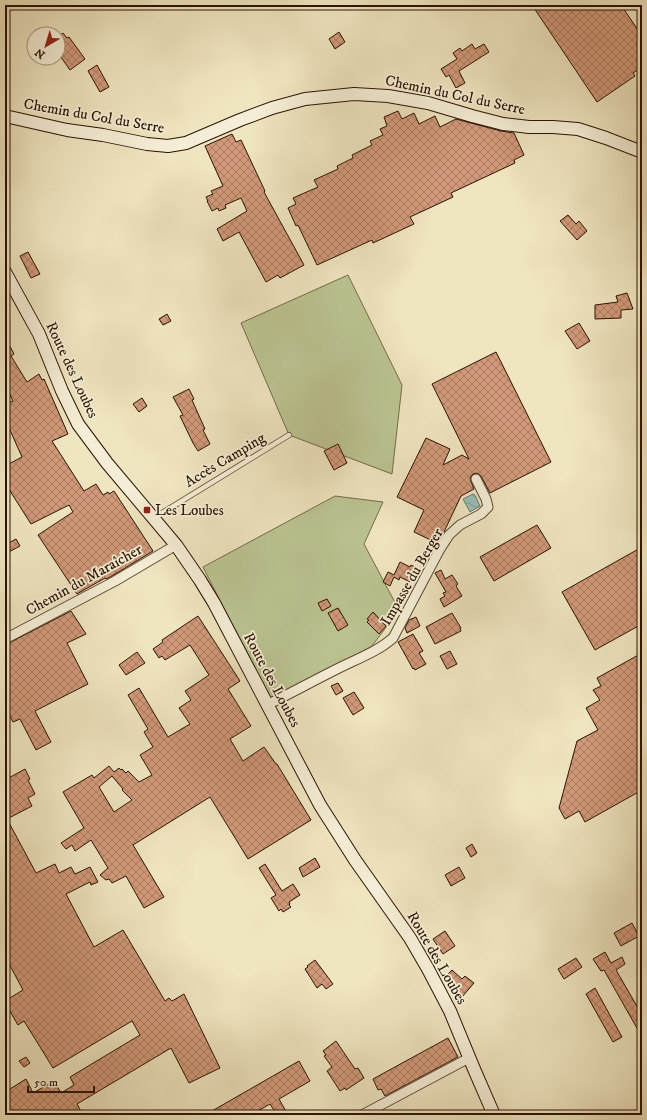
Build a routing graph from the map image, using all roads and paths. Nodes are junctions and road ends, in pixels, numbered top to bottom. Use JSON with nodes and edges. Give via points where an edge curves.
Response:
{"nodes":[{"id":1,"x":5,"y":116,"type":"edge"},
{"id":2,"x":642,"y":152,"type":"edge"},
{"id":3,"x":5,"y":272,"type":"edge"},
{"id":4,"x":9,"y":289,"type":"edge"},
{"id":5,"x":289,"y":435,"type":"dead end"},
{"id":6,"x":476,"y":480,"type":"dead end"},
{"id":7,"x":154,"y":518,"type":"junction"},
{"id":8,"x":176,"y":545,"type":"junction"},
{"id":9,"x":5,"y":639,"type":"edge"},
{"id":10,"x":267,"y":705,"type":"junction"},
{"id":11,"x":469,"y":1058,"type":"junction"},
{"id":12,"x":362,"y":1115,"type":"edge"},
{"id":13,"x":494,"y":1115,"type":"edge"}],
"edges":[{"from":1,"to":2,"type":"main road","name":"Chemin du Col du Serre","via":[[67,130],[168,146],[186,143],[279,106],[305,99],[354,94],[388,96],[428,103],[503,124],[578,129]]},
{"from":3,"to":4,"type":"main road","name":"Route des Loubes"},
{"from":4,"to":7,"type":"main road","name":"Route des Loubes","via":[[39,334],[78,424]]},
{"from":5,"to":7,"type":"lane","name":"Accès Camping"},
{"from":6,"to":10,"type":"street","name":"Impasse du Berger","via":[[488,507],[449,535],[393,638],[374,651]]},
{"from":7,"to":8,"type":"main road","name":"Route des Loubes"},
{"from":8,"to":9,"type":"street","name":"Chemin du Maraîcher"},
{"from":8,"to":10,"type":"main road","name":"Route des Loubes","via":[[214,603]]},
{"from":10,"to":11,"type":"main road","name":"Route des Loubes","via":[[320,805],[410,938],[428,969],[450,1010]]},
{"from":11,"to":12,"type":"street"},
{"from":11,"to":13,"type":"main road","name":"Route des Loubes"}]}
